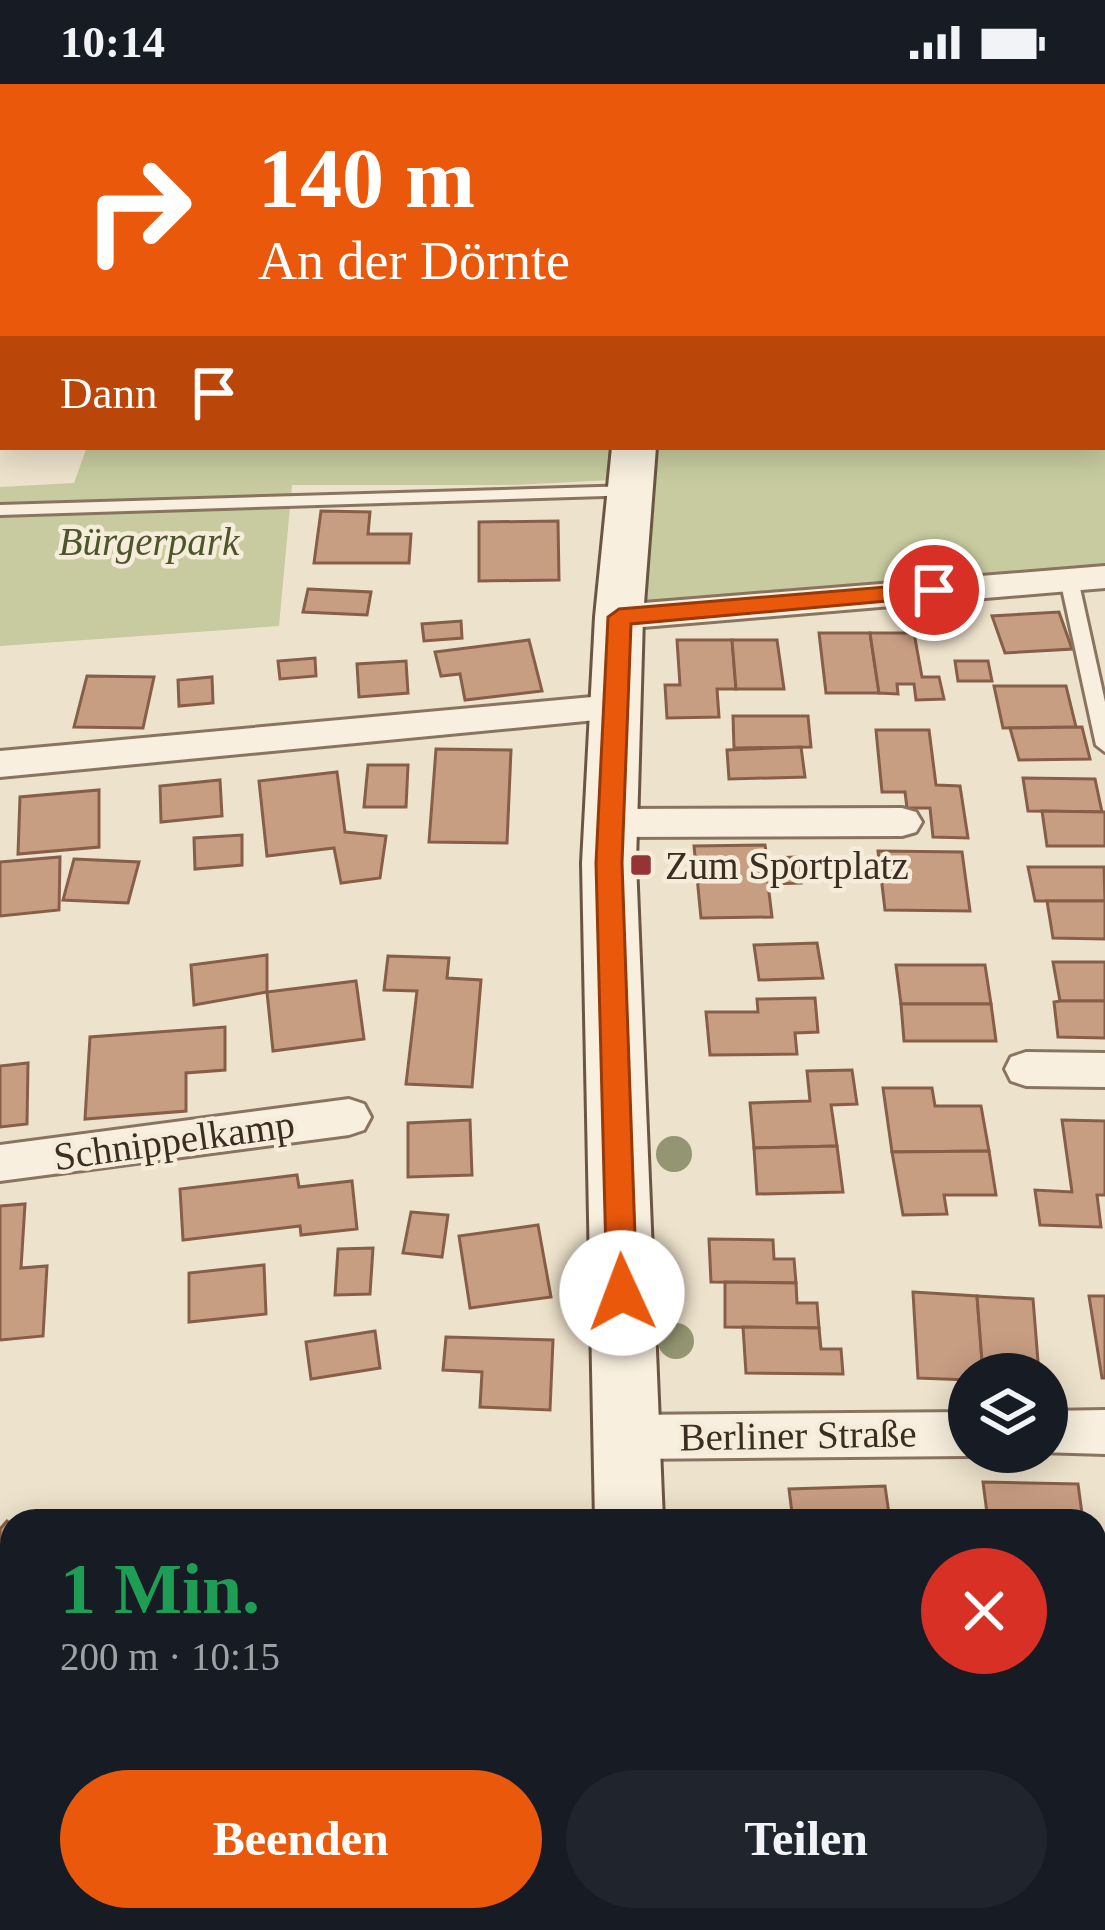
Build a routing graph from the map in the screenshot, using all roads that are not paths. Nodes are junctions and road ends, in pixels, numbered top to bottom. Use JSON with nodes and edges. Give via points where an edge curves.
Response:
{"nodes":[{"id":1,"x":633,"y":469,"type":"edge"},
{"id":2,"x":0,"y":510,"type":"edge"},
{"id":3,"x":1087,"y":578,"type":"edge"},
{"id":4,"x":619,"y":617,"type":"junction"},
{"id":5,"x":614,"y":708,"type":"junction"},
{"id":6,"x":1105,"y":746,"type":"edge"},
{"id":7,"x":0,"y":764,"type":"edge"},
{"id":8,"x":902,"y":822,"type":"dead end"},
{"id":9,"x":611,"y":824,"type":"junction"},
{"id":10,"x":1026,"y":1069,"type":"dead end"},
{"id":11,"x":1105,"y":1070,"type":"edge"},
{"id":12,"x":349,"y":1117,"type":"dead end"},
{"id":13,"x":0,"y":1163,"type":"edge"},
{"id":14,"x":1105,"y":1432,"type":"edge"},
{"id":15,"x":1068,"y":1433,"type":"edge"},
{"id":16,"x":948,"y":1434,"type":"edge"},
{"id":17,"x":627,"y":1437,"type":"junction"},
{"id":18,"x":629,"y":1509,"type":"edge"}],
"edges":[{"from":1,"to":2,"type":"lane"},
{"from":1,"to":4,"type":"street"},
{"from":3,"to":4,"type":"street"},
{"from":3,"to":6,"type":"lane"},
{"from":4,"to":5,"type":"street"},
{"from":5,"to":7,"type":"street"},
{"from":5,"to":9,"type":"street"},
{"from":8,"to":9,"type":"street"},
{"from":9,"to":17,"type":"street"},
{"from":10,"to":11,"type":"street"},
{"from":12,"to":13,"type":"street","name":"Schnippelkamp"},
{"from":14,"to":15,"type":"street"},
{"from":16,"to":17,"type":"street","name":"Berliner Straße"},
{"from":17,"to":18,"type":"street"}]}
